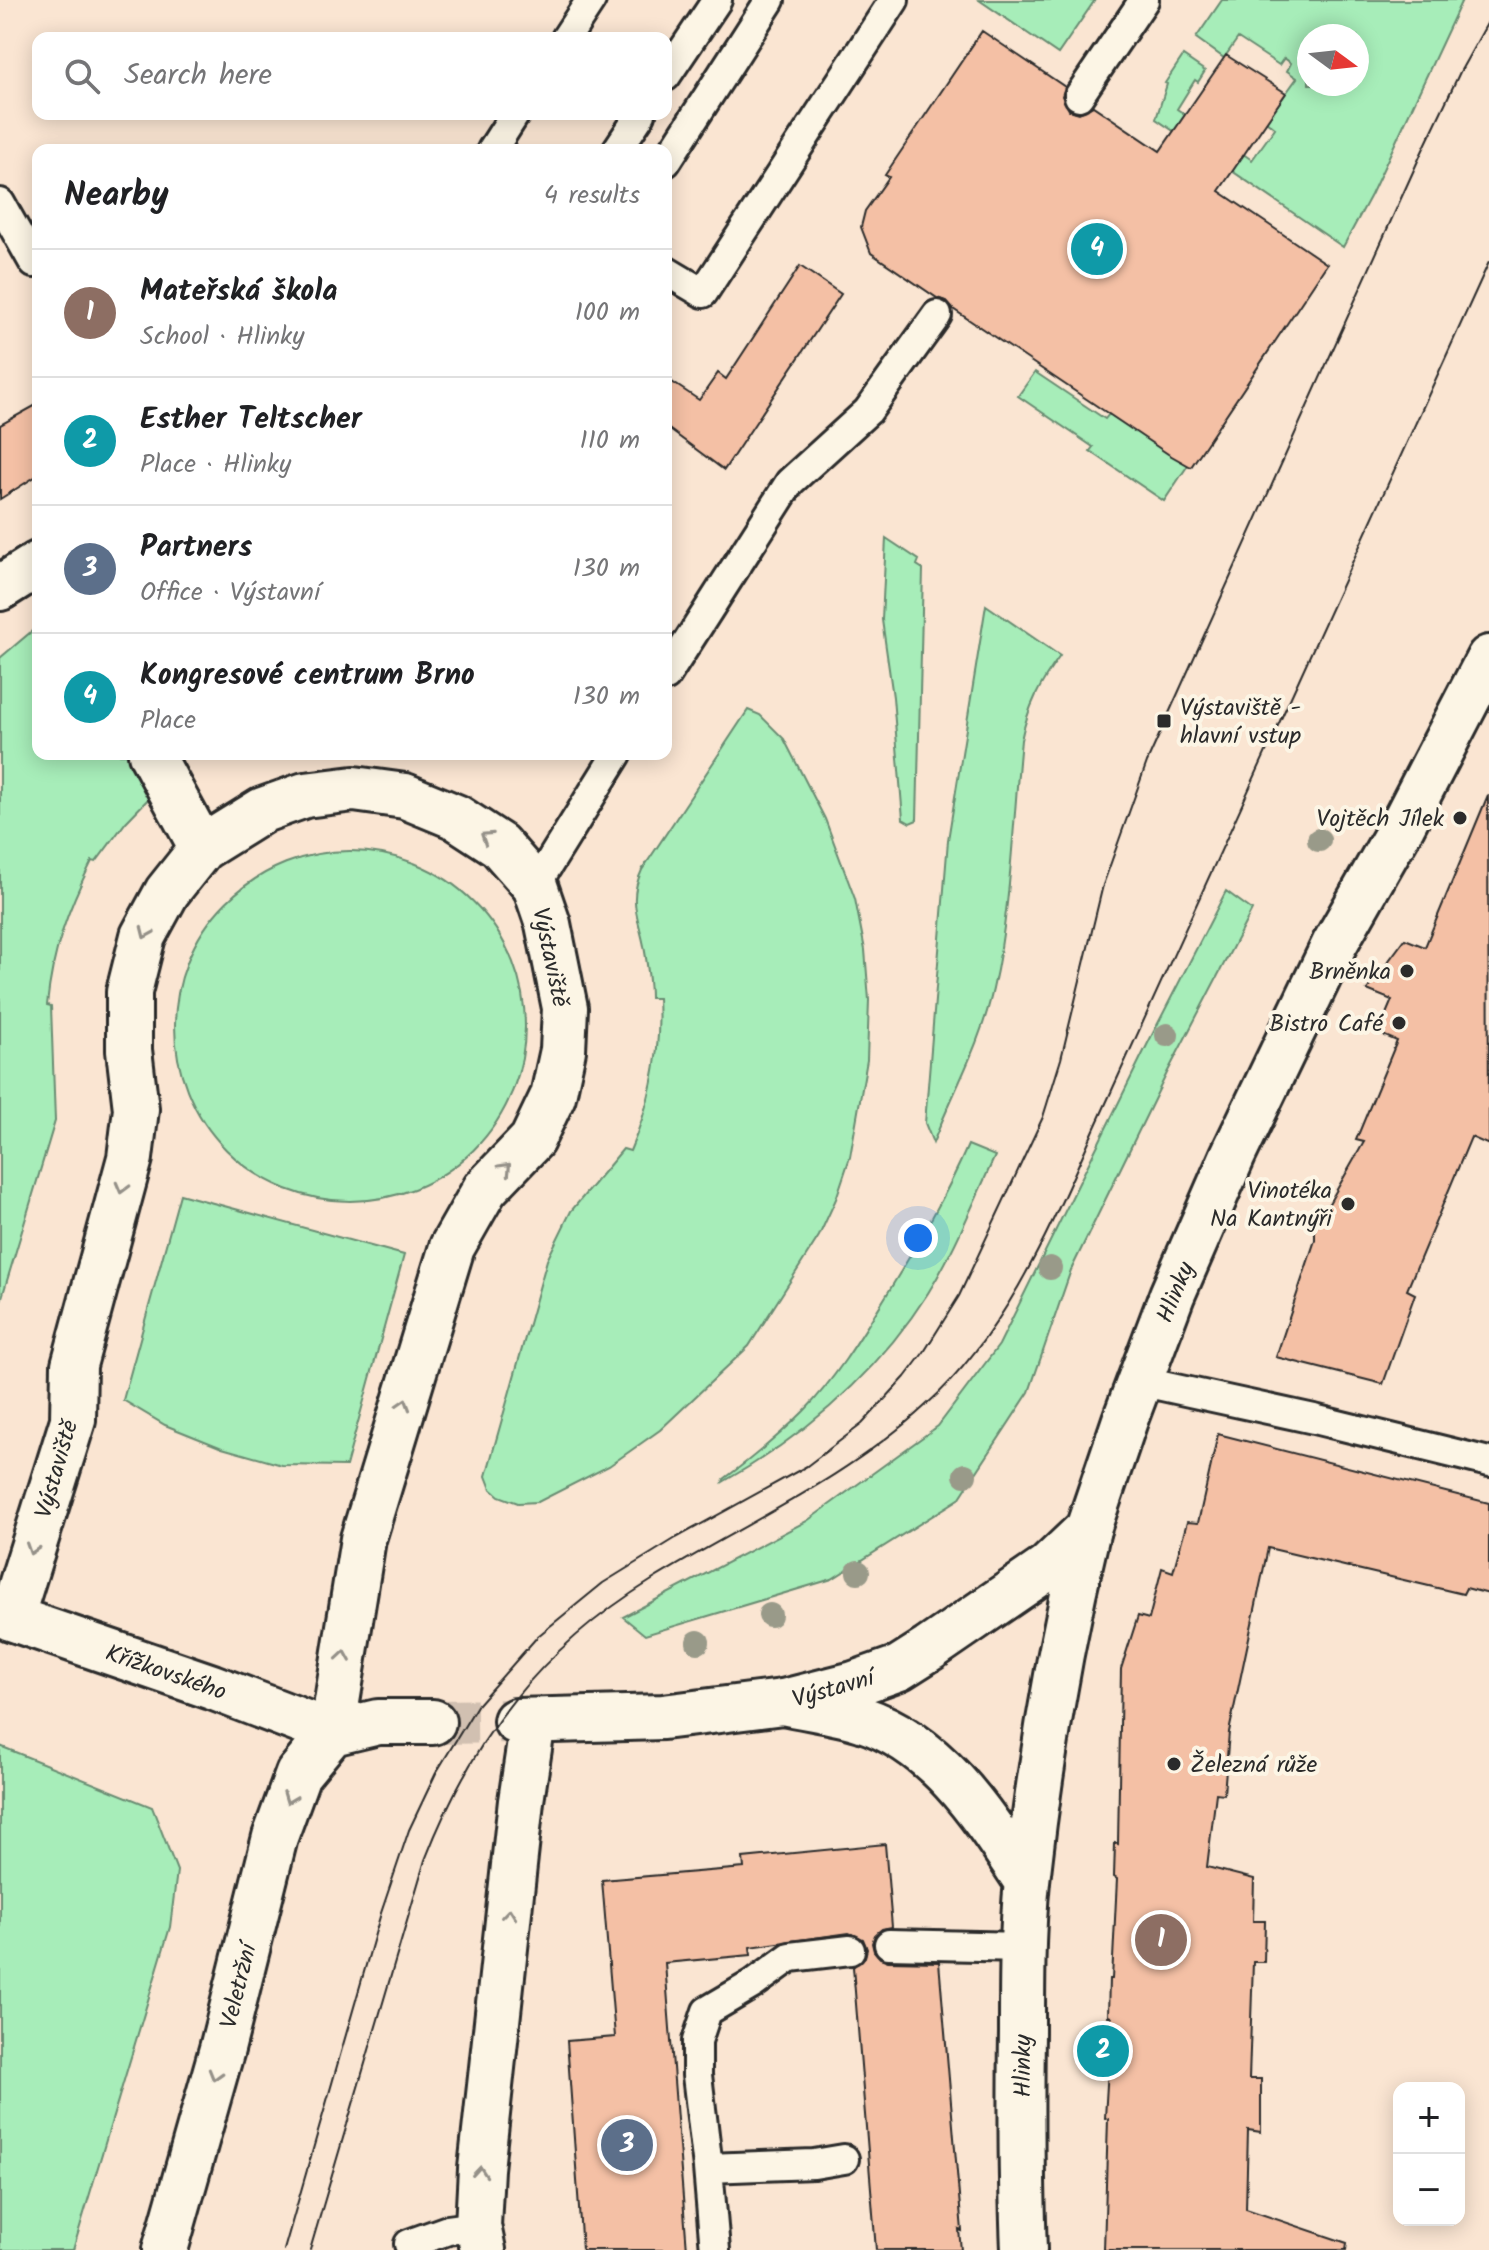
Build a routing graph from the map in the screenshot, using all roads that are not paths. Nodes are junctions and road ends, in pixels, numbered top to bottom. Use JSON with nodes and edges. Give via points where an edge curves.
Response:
{"nodes":[{"id":1,"x":591,"y":0,"type":"edge"},
{"id":2,"x":717,"y":0,"type":"edge"},
{"id":3,"x":770,"y":0,"type":"edge"},
{"id":4,"x":894,"y":0,"type":"edge"},
{"id":5,"x":1144,"y":0,"type":"edge"},
{"id":6,"x":570,"y":32,"type":"edge"},
{"id":7,"x":672,"y":67,"type":"edge"},
{"id":8,"x":1079,"y":96,"type":"dead end"},
{"id":9,"x":511,"y":120,"type":"edge"},
{"id":10,"x":637,"y":120,"type":"edge"},
{"id":11,"x":496,"y":144,"type":"edge"},
{"id":12,"x":621,"y":144,"type":"edge"},
{"id":13,"x":672,"y":153,"type":"edge"},
{"id":14,"x":0,"y":203,"type":"edge"},
{"id":15,"x":32,"y":259,"type":"edge"},
{"id":16,"x":672,"y":275,"type":"edge"},
{"id":17,"x":937,"y":315,"type":"dead end"},
{"id":18,"x":32,"y":568,"type":"edge"},
{"id":19,"x":0,"y":588,"type":"edge"},
{"id":20,"x":1489,"y":658,"type":"edge"},
{"id":21,"x":672,"y":667,"type":"edge"},
{"id":22,"x":154,"y":760,"type":"edge"},
{"id":23,"x":613,"y":760,"type":"edge"},
{"id":24,"x":202,"y":848,"type":"junction"},
{"id":25,"x":535,"y":886,"type":"junction"},
{"id":26,"x":1139,"y":1381,"type":"junction"},
{"id":27,"x":1489,"y":1462,"type":"edge"},
{"id":28,"x":1088,"y":1529,"type":"junction"},
{"id":29,"x":5,"y":1615,"type":"edge"},
{"id":30,"x":783,"y":1702,"type":"junction"},
{"id":31,"x":433,"y":1722,"type":"tunnel mouth"},
{"id":32,"x":332,"y":1733,"type":"junction"},
{"id":33,"x":1027,"y":1882,"type":"junction"},
{"id":34,"x":889,"y":1944,"type":"dead end"},
{"id":35,"x":1023,"y":1947,"type":"junction"},
{"id":36,"x":850,"y":1950,"type":"dead end"},
{"id":37,"x":844,"y":2159,"type":"dead end"},
{"id":38,"x":708,"y":2168,"type":"junction"},
{"id":39,"x":480,"y":2238,"type":"edge"},
{"id":40,"x":409,"y":2244,"type":"dead end"},
{"id":41,"x":165,"y":2250,"type":"edge"},
{"id":42,"x":715,"y":2250,"type":"edge"},
{"id":43,"x":1024,"y":2250,"type":"edge"}],
"edges":[{"from":1,"to":6,"type":"lane"},
{"from":2,"to":7,"type":"lane"},
{"from":3,"to":13,"type":"lane"},
{"from":4,"to":16,"type":"lane","via":[[703,293]]},
{"from":5,"to":8,"type":"lane"},
{"from":9,"to":11,"type":"lane"},
{"from":10,"to":12,"type":"lane"},
{"from":14,"to":15,"type":"lane"},
{"from":17,"to":21,"type":"lane","via":[[868,411],[790,482]]},
{"from":18,"to":19,"type":"street"},
{"from":20,"to":26,"type":"street","name":"Hlinky","via":[[1334,945],[1172,1295]]},
{"from":22,"to":24,"type":"street"},
{"from":23,"to":25,"type":"lane"},
{"from":25,"to":24,"type":"street","name":"Výstaviště","one_way":true,"via":[[499,845],[456,817],[405,796],[354,789],[305,795],[263,810]]},
{"from":24,"to":29,"type":"street","name":"Výstaviště","one_way":true,"via":[[167,892],[143,936],[129,992],[136,1109],[130,1158],[74,1365],[73,1420]]},
{"from":32,"to":25,"type":"street","name":"Výstaviště","one_way":true,"via":[[363,1539],[452,1247],[485,1189],[532,1140],[553,1096],[565,1008]]},
{"from":26,"to":27,"type":"lane"},
{"from":26,"to":28,"type":"street","name":"Hlinky"},
{"from":28,"to":30,"type":"street","name":"Výstavní","via":[[1047,1568],[899,1668]]},
{"from":28,"to":33,"type":"street","name":"Hlinky","via":[[1048,1723]]},
{"from":29,"to":32,"type":"street","name":"Křížkovského"},
{"from":30,"to":33,"type":"street","via":[[862,1719],[941,1766]]},
{"from":39,"to":30,"type":"street","name":"Výstavní","one_way":true,"via":[[481,2169],[519,1817],[524,1722],[663,1717]]},
{"from":31,"to":32,"type":"street","via":[[378,1722]]},
{"from":32,"to":41,"type":"street","name":"Veletržní","one_way":true,"via":[[298,1774],[275,1837]]},
{"from":33,"to":35,"type":"street","name":"Hlinky"},
{"from":34,"to":35,"type":"lane"},
{"from":35,"to":43,"type":"street","name":"Hlinky"},
{"from":36,"to":38,"type":"lane","via":[[790,1957],[707,2011],[697,2041],[697,2075]]},
{"from":37,"to":38,"type":"lane"},
{"from":38,"to":42,"type":"lane"},
{"from":39,"to":40,"type":"lane","via":[[448,2230]]}]}
